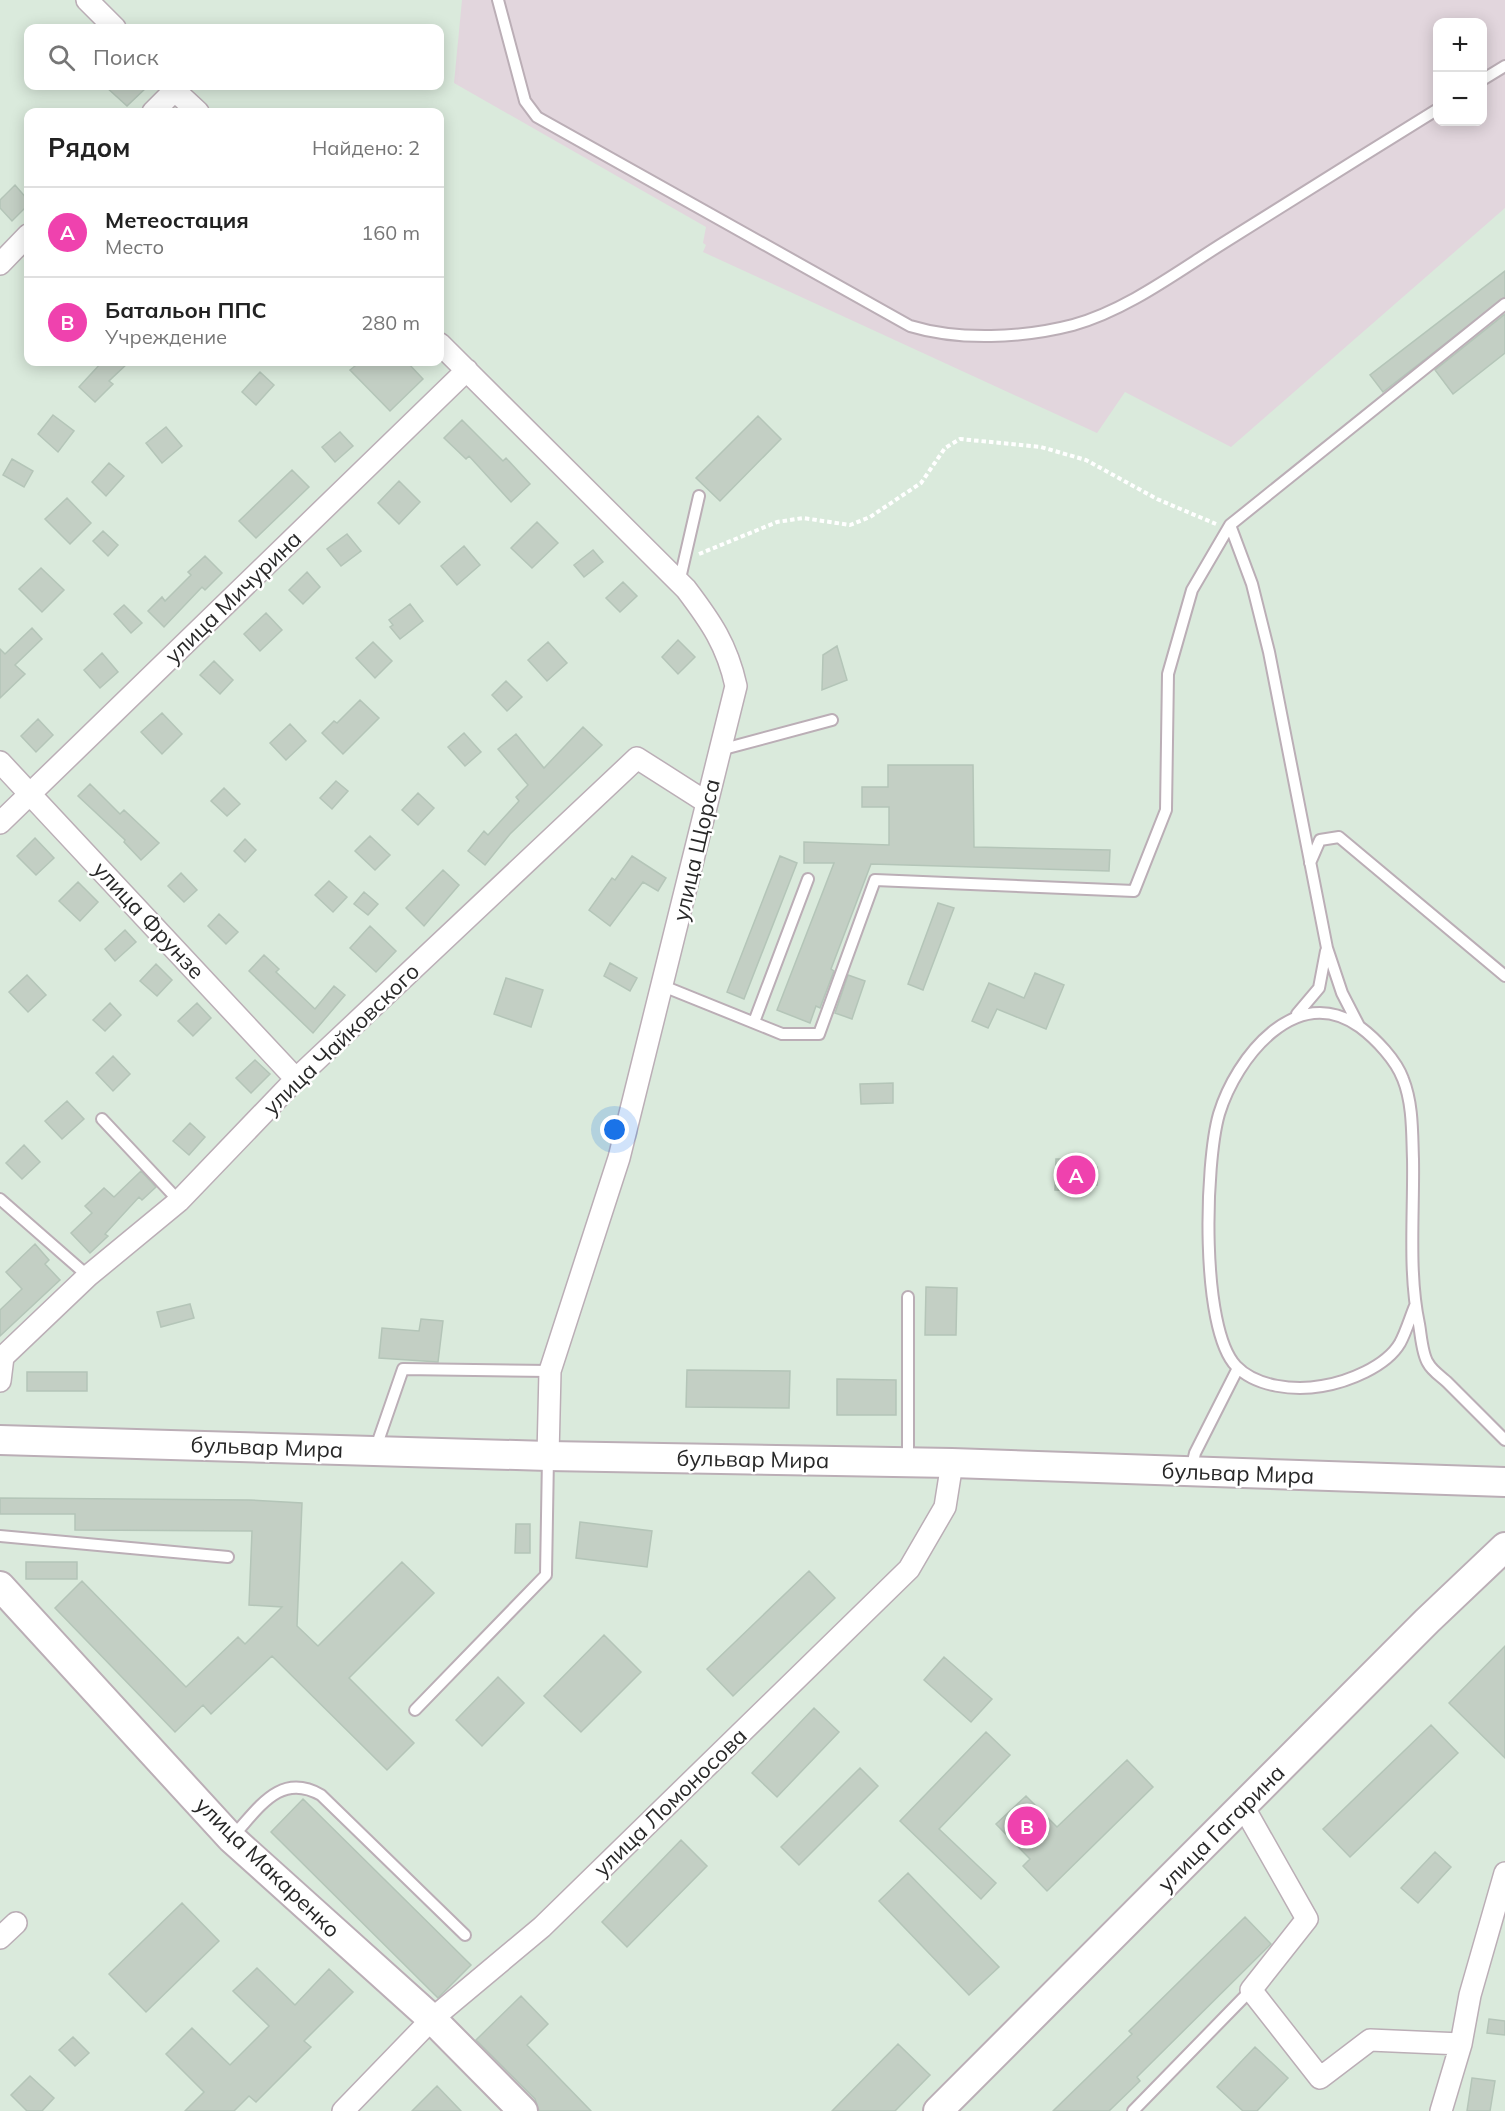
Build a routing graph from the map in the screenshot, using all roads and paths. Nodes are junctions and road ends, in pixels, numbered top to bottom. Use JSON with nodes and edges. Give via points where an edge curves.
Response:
{"nodes":[{"id":1,"x":87,"y":0,"type":"edge"},
{"id":2,"x":498,"y":0,"type":"edge"},
{"id":3,"x":110,"y":24,"type":"edge"},
{"id":4,"x":1505,"y":66,"type":"edge"},
{"id":5,"x":1487,"y":78,"type":"edge"},
{"id":6,"x":170,"y":90,"type":"edge"},
{"id":7,"x":174,"y":90,"type":"edge"},
{"id":8,"x":156,"y":108,"type":"edge"},
{"id":9,"x":194,"y":108,"type":"edge"},
{"id":10,"x":1433,"y":112,"type":"edge"},
{"id":11,"x":24,"y":239,"type":"edge"},
{"id":12,"x":0,"y":264,"type":"edge"},
{"id":13,"x":1505,"y":304,"type":"edge"},
{"id":14,"x":444,"y":348,"type":"edge"},
{"id":15,"x":467,"y":370,"type":"junction"},
{"id":16,"x":699,"y":496,"type":"dead end"},
{"id":17,"x":1229,"y":527,"type":"junction"},
{"id":18,"x":684,"y":560,"type":"junction"},
{"id":19,"x":679,"y":583,"type":"junction"},
{"id":20,"x":832,"y":720,"type":"dead end"},
{"id":21,"x":720,"y":750,"type":"junction"},
{"id":22,"x":0,"y":762,"type":"edge"},
{"id":23,"x":31,"y":793,"type":"junction"},
{"id":24,"x":706,"y":802,"type":"junction"},
{"id":25,"x":0,"y":823,"type":"edge"},
{"id":26,"x":1310,"y":863,"type":"junction"},
{"id":27,"x":808,"y":879,"type":"dead end"},
{"id":28,"x":1327,"y":948,"type":"junction"},
{"id":29,"x":1505,"y":976,"type":"edge"},
{"id":30,"x":663,"y":986,"type":"junction"},
{"id":31,"x":1297,"y":1014,"type":"junction"},
{"id":32,"x":754,"y":1022,"type":"junction"},
{"id":33,"x":1359,"y":1026,"type":"junction"},
{"id":34,"x":296,"y":1079,"type":"junction"},
{"id":35,"x":102,"y":1119,"type":"dead end"},
{"id":36,"x":0,"y":1198,"type":"edge"},
{"id":37,"x":179,"y":1201,"type":"junction"},
{"id":38,"x":88,"y":1276,"type":"junction"},
{"id":39,"x":909,"y":1297,"type":"dead end"},
{"id":40,"x":1415,"y":1306,"type":"junction"},
{"id":41,"x":1238,"y":1368,"type":"junction"},
{"id":42,"x":550,"y":1371,"type":"junction"},
{"id":43,"x":0,"y":1381,"type":"edge"},
{"id":44,"x":0,"y":1440,"type":"edge"},
{"id":45,"x":1505,"y":1440,"type":"edge"},
{"id":46,"x":374,"y":1450,"type":"junction"},
{"id":47,"x":548,"y":1456,"type":"junction"},
{"id":48,"x":908,"y":1462,"type":"junction"},
{"id":49,"x":952,"y":1463,"type":"junction"},
{"id":50,"x":1191,"y":1470,"type":"junction"},
{"id":51,"x":1505,"y":1482,"type":"edge"},
{"id":52,"x":0,"y":1536,"type":"edge"},
{"id":53,"x":1505,"y":1547,"type":"edge"},
{"id":54,"x":228,"y":1557,"type":"dead end"},
{"id":55,"x":0,"y":1586,"type":"edge"},
{"id":56,"x":415,"y":1710,"type":"dead end"},
{"id":57,"x":1243,"y":1806,"type":"junction"},
{"id":58,"x":231,"y":1838,"type":"junction"},
{"id":59,"x":1505,"y":1873,"type":"edge"},
{"id":60,"x":16,"y":1923,"type":"dead end"},
{"id":61,"x":465,"y":1935,"type":"dead end"},
{"id":62,"x":0,"y":1938,"type":"edge"},
{"id":63,"x":1251,"y":1989,"type":"junction"},
{"id":64,"x":432,"y":2019,"type":"junction"},
{"id":65,"x":1461,"y":2044,"type":"junction"},
{"id":66,"x":343,"y":2111,"type":"edge"},
{"id":67,"x":523,"y":2111,"type":"edge"},
{"id":68,"x":939,"y":2111,"type":"edge"},
{"id":69,"x":1133,"y":2111,"type":"edge"},
{"id":70,"x":1442,"y":2111,"type":"edge"}],
"edges":[{"from":1,"to":3,"type":"street"},
{"from":2,"to":10,"type":"lane","via":[[525,101],[537,117],[925,331],[994,336],[1061,327],[1097,316],[1156,286]]},
{"from":4,"to":5,"type":"lane"},
{"from":6,"to":8,"type":"street"},
{"from":7,"to":9,"type":"street"},
{"from":11,"to":12,"type":"street"},
{"from":13,"to":17,"type":"lane"},
{"from":14,"to":15,"type":"street","name":"улица Щорса"},
{"from":15,"to":19,"type":"street","name":"улица Щорса"},
{"from":15,"to":23,"type":"street","name":"улица Мичурина"},
{"from":16,"to":18,"type":"lane"},
{"from":17,"to":18,"type":"path","via":[[1157,499],[1086,460],[1041,447],[960,439],[945,448],[921,483],[870,517],[850,525],[803,518],[777,522]]},
{"from":17,"to":26,"type":"lane","via":[[1252,584],[1266,640]]},
{"from":17,"to":32,"type":"lane","via":[[1192,590],[1168,674],[1166,810],[1134,891],[875,880],[819,1034],[782,1034]]},
{"from":18,"to":19,"type":"lane"},
{"from":19,"to":21,"type":"street","name":"улица Щорса","via":[[713,625],[730,658],[736,686]]},
{"from":20,"to":21,"type":"lane"},
{"from":21,"to":24,"type":"street","name":"улица Щорса"},
{"from":22,"to":23,"type":"street","name":"улица Фрунзе"},
{"from":23,"to":25,"type":"street","name":"улица Мичурина"},
{"from":23,"to":34,"type":"street","name":"улица Фрунзе"},
{"from":24,"to":30,"type":"street","name":"улица Щорса"},
{"from":24,"to":34,"type":"street","name":"улица Чайковского","via":[[637,758]]},
{"from":26,"to":28,"type":"lane"},
{"from":26,"to":29,"type":"lane","via":[[1320,840],[1339,837]]},
{"from":27,"to":32,"type":"lane"},
{"from":28,"to":31,"type":"lane","via":[[1319,988]]},
{"from":28,"to":33,"type":"lane","via":[[1342,993]]},
{"from":30,"to":32,"type":"lane"},
{"from":30,"to":42,"type":"street","name":"улица Щорса","via":[[619,1158]]},
{"from":31,"to":33,"type":"lane","via":[[1328,1013]]},
{"from":31,"to":41,"type":"lane","via":[[1270,1032],[1238,1072],[1219,1114],[1211,1164],[1210,1277],[1219,1333]]},
{"from":33,"to":40,"type":"lane","via":[[1386,1053],[1403,1079],[1412,1124]]},
{"from":34,"to":37,"type":"street","name":"улица Чайковского"},
{"from":35,"to":37,"type":"lane"},
{"from":36,"to":38,"type":"lane"},
{"from":37,"to":38,"type":"street","name":"улица Чайковского"},
{"from":38,"to":43,"type":"street","name":"улица Чайковского","via":[[3,1357]]},
{"from":39,"to":48,"type":"lane"},
{"from":40,"to":41,"type":"lane","via":[[1399,1345],[1370,1370],[1341,1383],[1308,1388],[1273,1386]]},
{"from":40,"to":45,"type":"lane","via":[[1427,1362]]},
{"from":41,"to":50,"type":"lane","via":[[1195,1453]]},
{"from":42,"to":46,"type":"lane","via":[[403,1369]]},
{"from":42,"to":47,"type":"street","name":"улица Щорса"},
{"from":44,"to":46,"type":"main road","name":"бульвар Мира"},
{"from":46,"to":47,"type":"main road","name":"бульвар Мира"},
{"from":47,"to":48,"type":"main road","name":"бульвар Мира"},
{"from":47,"to":56,"type":"lane","via":[[546,1575]]},
{"from":48,"to":49,"type":"main road","name":"бульвар Мира"},
{"from":49,"to":50,"type":"main road","name":"бульвар Мира"},
{"from":49,"to":64,"type":"street","name":"улица Ломоносова","via":[[945,1507],[909,1569],[542,1927]]},
{"from":50,"to":51,"type":"main road","name":"бульвар Мира"},
{"from":52,"to":54,"type":"lane"},
{"from":53,"to":57,"type":"main road","name":"улица Гагарина"},
{"from":55,"to":58,"type":"main road","name":"улица Макаренко"},
{"from":57,"to":63,"type":"street","via":[[1307,1919]]},
{"from":57,"to":68,"type":"main road","name":"улица Гагарина"},
{"from":58,"to":61,"type":"lane","via":[[275,1792],[293,1786],[309,1788],[321,1795]]},
{"from":58,"to":64,"type":"main road","name":"улица Макаренко"},
{"from":59,"to":65,"type":"street","via":[[1470,1995]]},
{"from":60,"to":62,"type":"street"},
{"from":63,"to":65,"type":"street","via":[[1320,2078],[1370,2040]]},
{"from":63,"to":69,"type":"lane"},
{"from":64,"to":66,"type":"street","name":"улица Ломоносова"},
{"from":64,"to":67,"type":"main road","name":"улица Макаренко"},
{"from":65,"to":70,"type":"street"}]}
